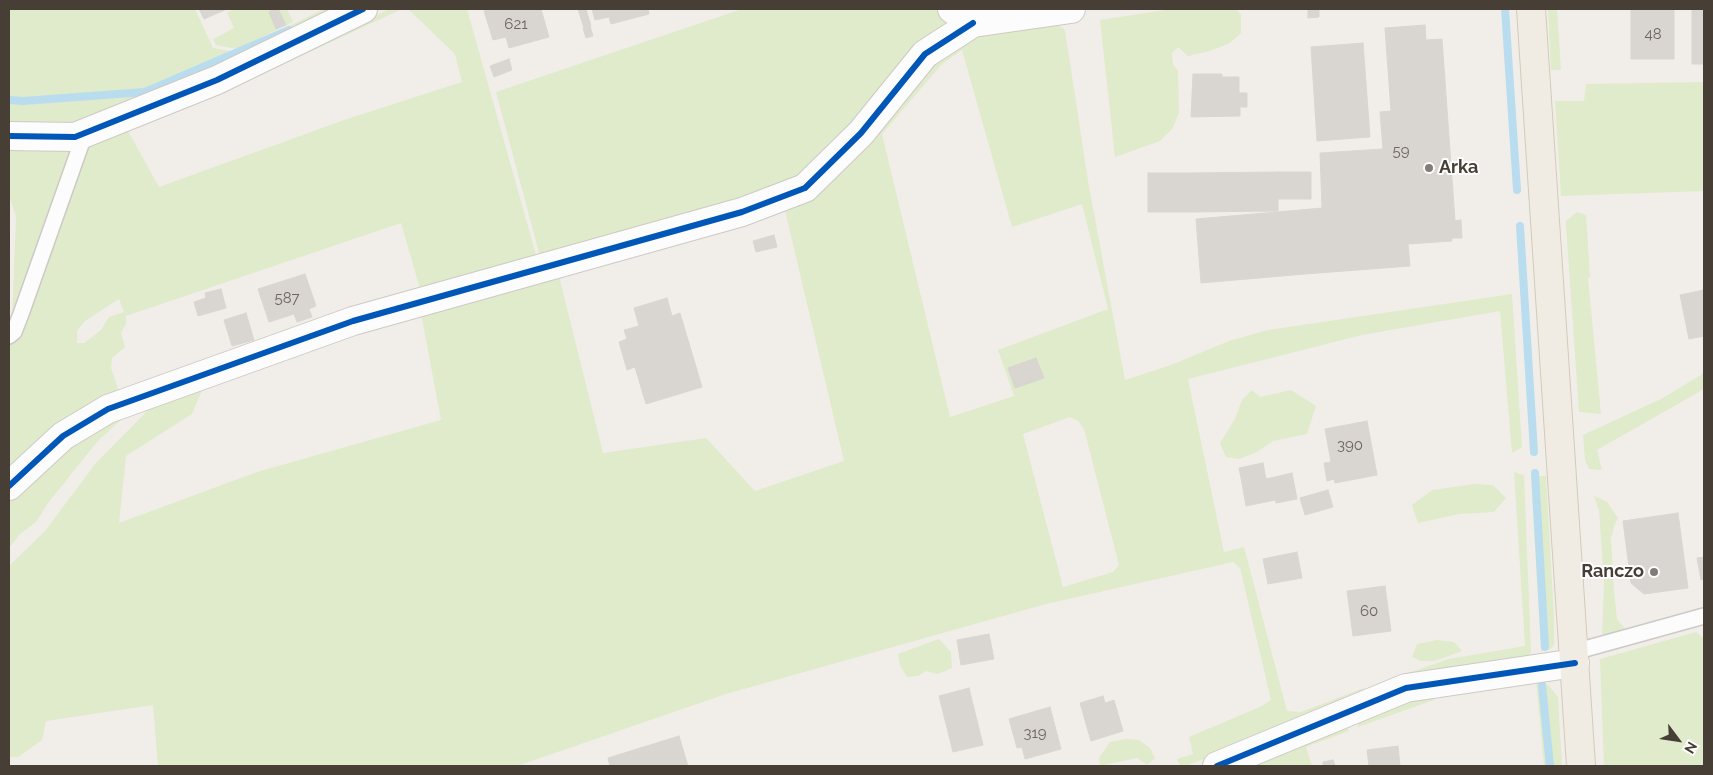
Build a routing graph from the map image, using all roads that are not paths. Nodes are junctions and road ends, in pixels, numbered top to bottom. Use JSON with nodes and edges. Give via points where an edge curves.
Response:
{"nodes":[{"id":1,"x":363,"y":9,"type":"edge"},
{"id":2,"x":1071,"y":9,"type":"edge"},
{"id":3,"x":1531,"y":9,"type":"edge"},
{"id":4,"x":963,"y":16,"type":"edge"},
{"id":5,"x":85,"y":133,"type":"junction"},
{"id":6,"x":9,"y":136,"type":"edge"},
{"id":7,"x":9,"y":336,"type":"edge"},
{"id":8,"x":9,"y":486,"type":"edge"},
{"id":9,"x":1704,"y":616,"type":"edge"},
{"id":10,"x":1574,"y":658,"type":"junction"},
{"id":11,"x":1217,"y":766,"type":"edge"},
{"id":12,"x":1581,"y":766,"type":"edge"}],
"edges":[{"from":1,"to":5,"type":"street","via":[[217,80]]},
{"from":2,"to":4,"type":"street"},
{"from":3,"to":10,"type":"main road"},
{"from":4,"to":8,"type":"street","via":[[924,54],[860,133],[805,188],[742,212],[353,320],[273,346],[108,409],[63,436]]},
{"from":5,"to":6,"type":"street","via":[[76,137]]},
{"from":5,"to":7,"type":"lane","via":[[21,314]]},
{"from":9,"to":10,"type":"lane"},
{"from":10,"to":11,"type":"street","via":[[1406,688]]},
{"from":10,"to":12,"type":"main road"}]}
